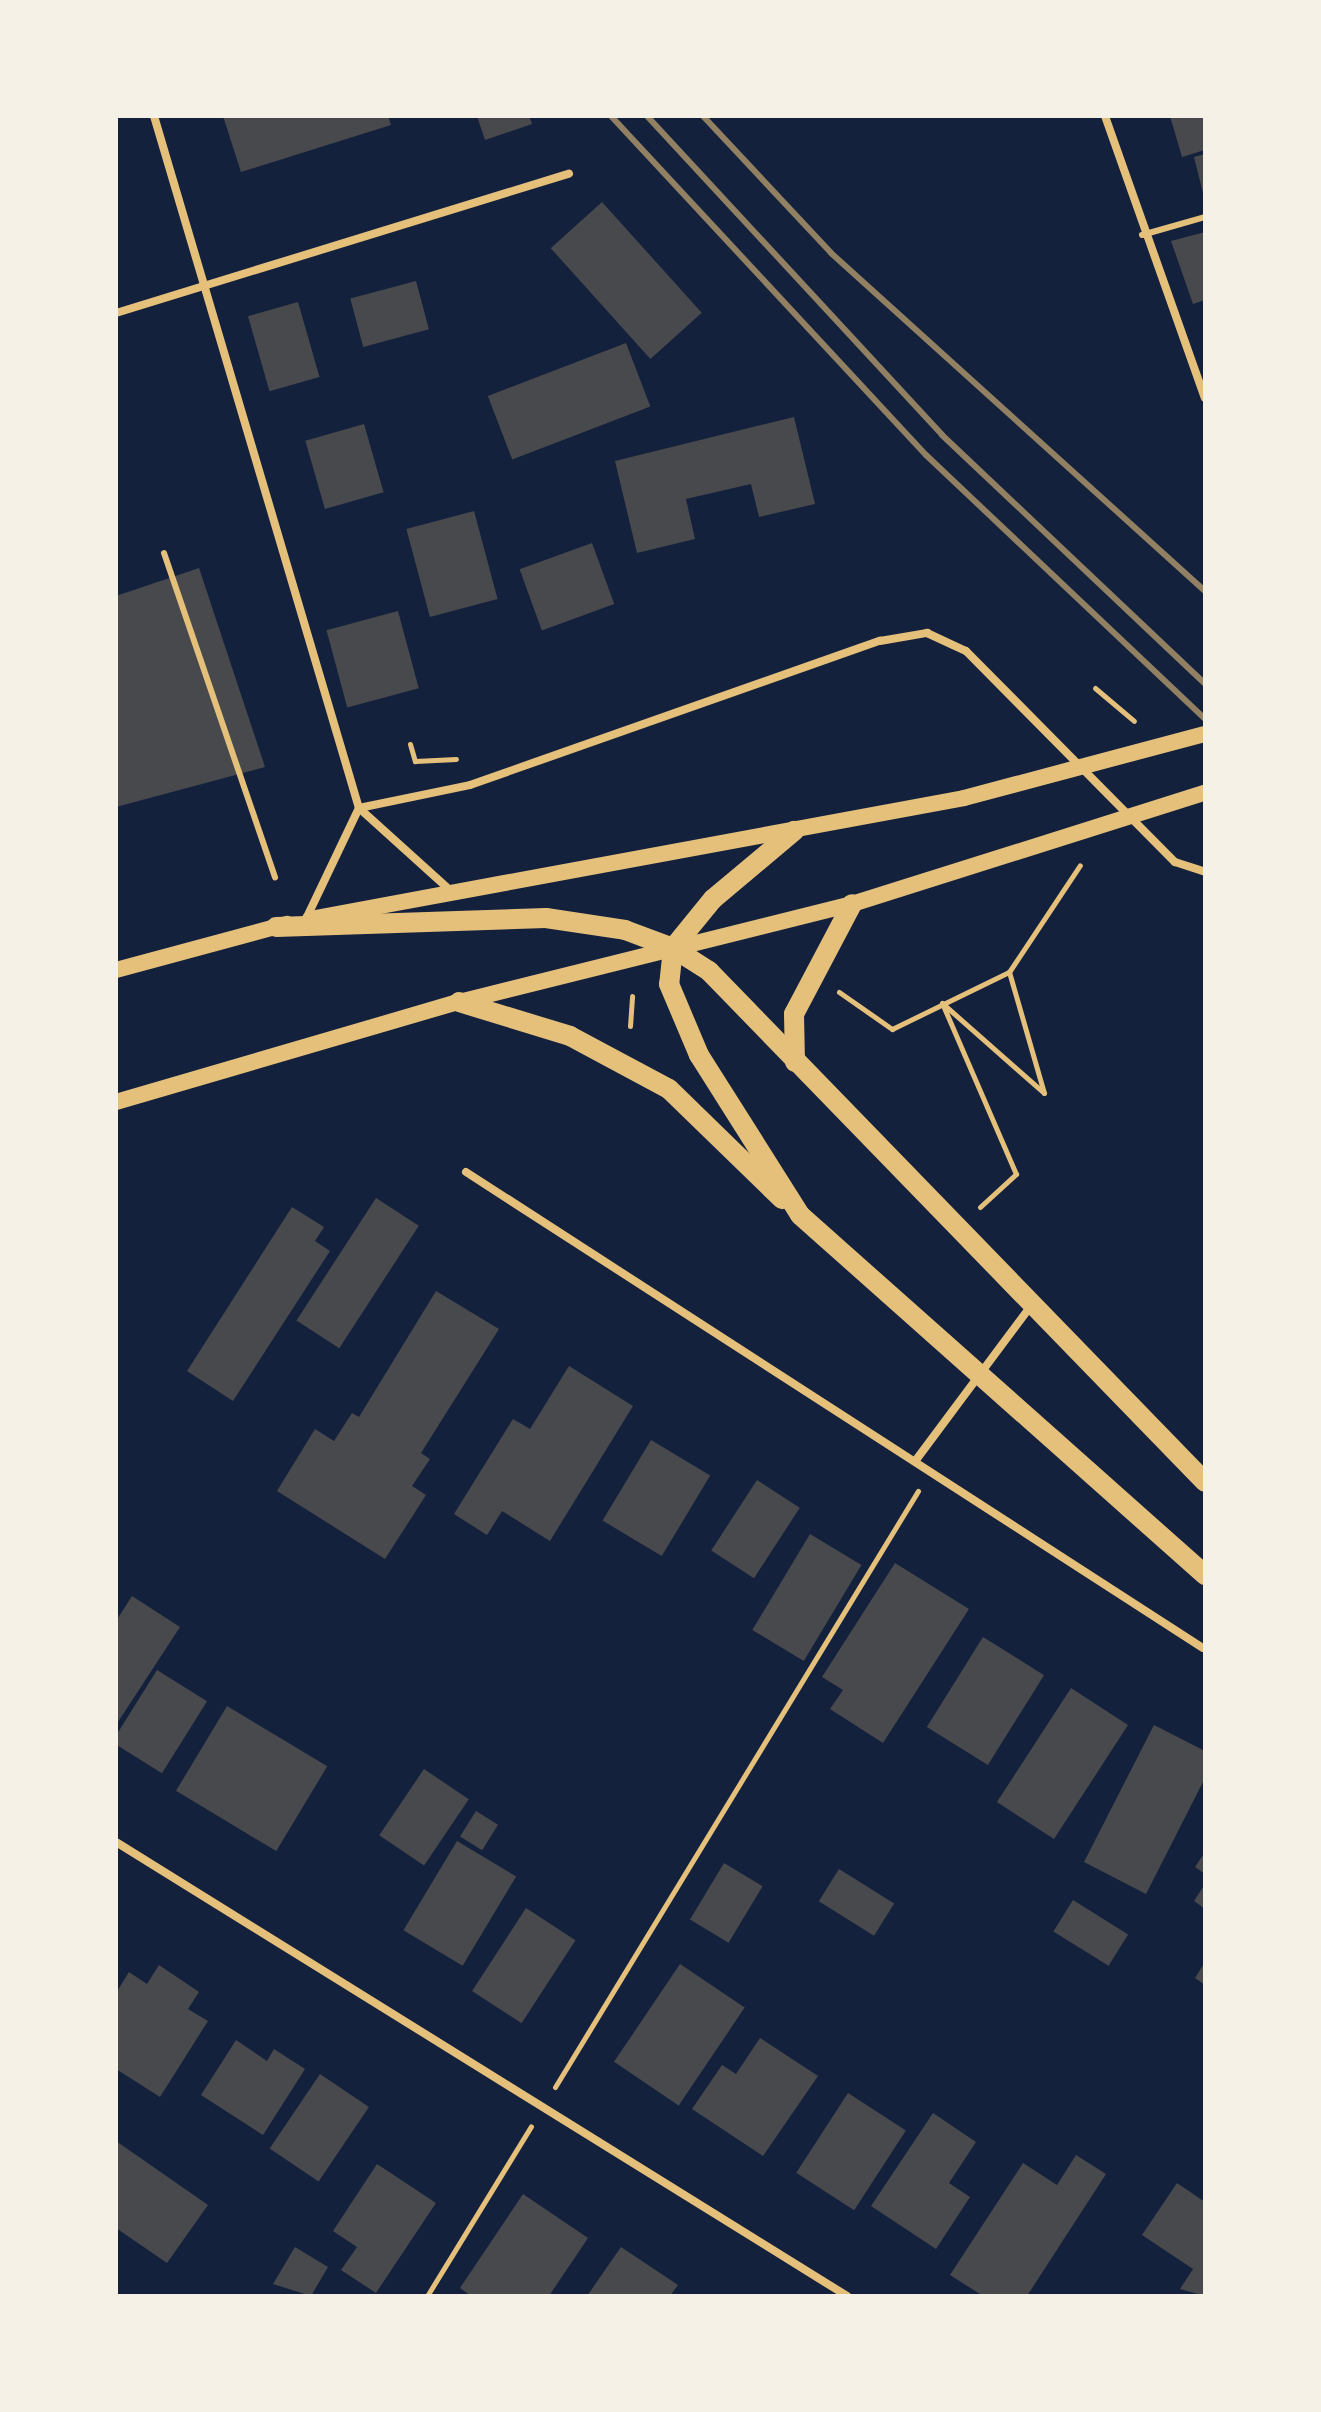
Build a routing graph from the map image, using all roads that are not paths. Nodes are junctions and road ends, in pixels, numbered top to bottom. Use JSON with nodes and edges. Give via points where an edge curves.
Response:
{"nodes":[{"id":1,"x":154,"y":116,"type":"edge"},
{"id":2,"x":1105,"y":116,"type":"edge"},
{"id":3,"x":569,"y":174,"type":"dead end"},
{"id":4,"x":1205,"y":217,"type":"edge"},
{"id":5,"x":1142,"y":235,"type":"junction"},
{"id":6,"x":200,"y":288,"type":"junction"},
{"id":7,"x":116,"y":313,"type":"edge"},
{"id":8,"x":1205,"y":398,"type":"edge"},
{"id":9,"x":164,"y":553,"type":"dead end"},
{"id":10,"x":1205,"y":734,"type":"edge"},
{"id":11,"x":1205,"y":793,"type":"edge"},
{"id":12,"x":359,"y":808,"type":"junction"},
{"id":13,"x":794,"y":831,"type":"junction"},
{"id":14,"x":1205,"y":872,"type":"edge"},
{"id":15,"x":275,"y":878,"type":"dead end"},
{"id":16,"x":453,"y":893,"type":"junction"},
{"id":17,"x":852,"y":904,"type":"junction"},
{"id":18,"x":306,"y":919,"type":"junction"},
{"id":19,"x":276,"y":927,"type":"junction"},
{"id":20,"x":673,"y":948,"type":"junction"},
{"id":21,"x":116,"y":970,"type":"edge"},
{"id":22,"x":459,"y":1002,"type":"junction"},
{"id":23,"x":795,"y":1062,"type":"junction"},
{"id":24,"x":116,"y":1102,"type":"edge"},
{"id":25,"x":466,"y":1172,"type":"dead end"},
{"id":26,"x":800,"y":1215,"type":"junction"},
{"id":27,"x":1030,"y":1307,"type":"junction"},
{"id":28,"x":977,"y":1378,"type":"junction"},
{"id":29,"x":916,"y":1460,"type":"junction"},
{"id":30,"x":1205,"y":1482,"type":"edge"},
{"id":31,"x":1205,"y":1575,"type":"edge"},
{"id":32,"x":1203,"y":1648,"type":"dead end"},
{"id":33,"x":116,"y":1842,"type":"edge"},
{"id":34,"x":847,"y":2296,"type":"edge"}],
"edges":[{"from":1,"to":6,"type":"street"},
{"from":2,"to":5,"type":"street"},
{"from":3,"to":6,"type":"street"},
{"from":4,"to":5,"type":"lane"},
{"from":5,"to":8,"type":"street"},
{"from":6,"to":7,"type":"street"},
{"from":6,"to":12,"type":"street"},
{"from":9,"to":15,"type":"lane"},
{"from":10,"to":13,"type":"main road","via":[[964,798]]},
{"from":11,"to":17,"type":"main road"},
{"from":12,"to":14,"type":"street","via":[[470,785],[880,641],[927,633],[966,651],[1175,862]]},
{"from":12,"to":16,"type":"street"},
{"from":12,"to":18,"type":"street"},
{"from":13,"to":16,"type":"main road"},
{"from":13,"to":20,"type":"main road","via":[[713,899]]},
{"from":16,"to":18,"type":"main road"},
{"from":17,"to":20,"type":"main road"},
{"from":17,"to":23,"type":"main road","via":[[794,1014]]},
{"from":18,"to":19,"type":"main road"},
{"from":19,"to":20,"type":"main road","via":[[546,918],[625,930]]},
{"from":19,"to":21,"type":"main road"},
{"from":20,"to":22,"type":"main road"},
{"from":20,"to":23,"type":"main road","via":[[709,971]]},
{"from":20,"to":26,"type":"main road","via":[[669,984],[699,1055]]},
{"from":22,"to":24,"type":"main road"},
{"from":22,"to":26,"type":"main road","via":[[570,1036],[669,1089]]},
{"from":23,"to":27,"type":"main road"},
{"from":25,"to":29,"type":"street"},
{"from":26,"to":28,"type":"main road"},
{"from":27,"to":28,"type":"street"},
{"from":27,"to":30,"type":"main road"},
{"from":28,"to":29,"type":"street"},
{"from":28,"to":31,"type":"main road"},
{"from":29,"to":32,"type":"street"},
{"from":33,"to":34,"type":"street","via":[[540,2111]]}]}
